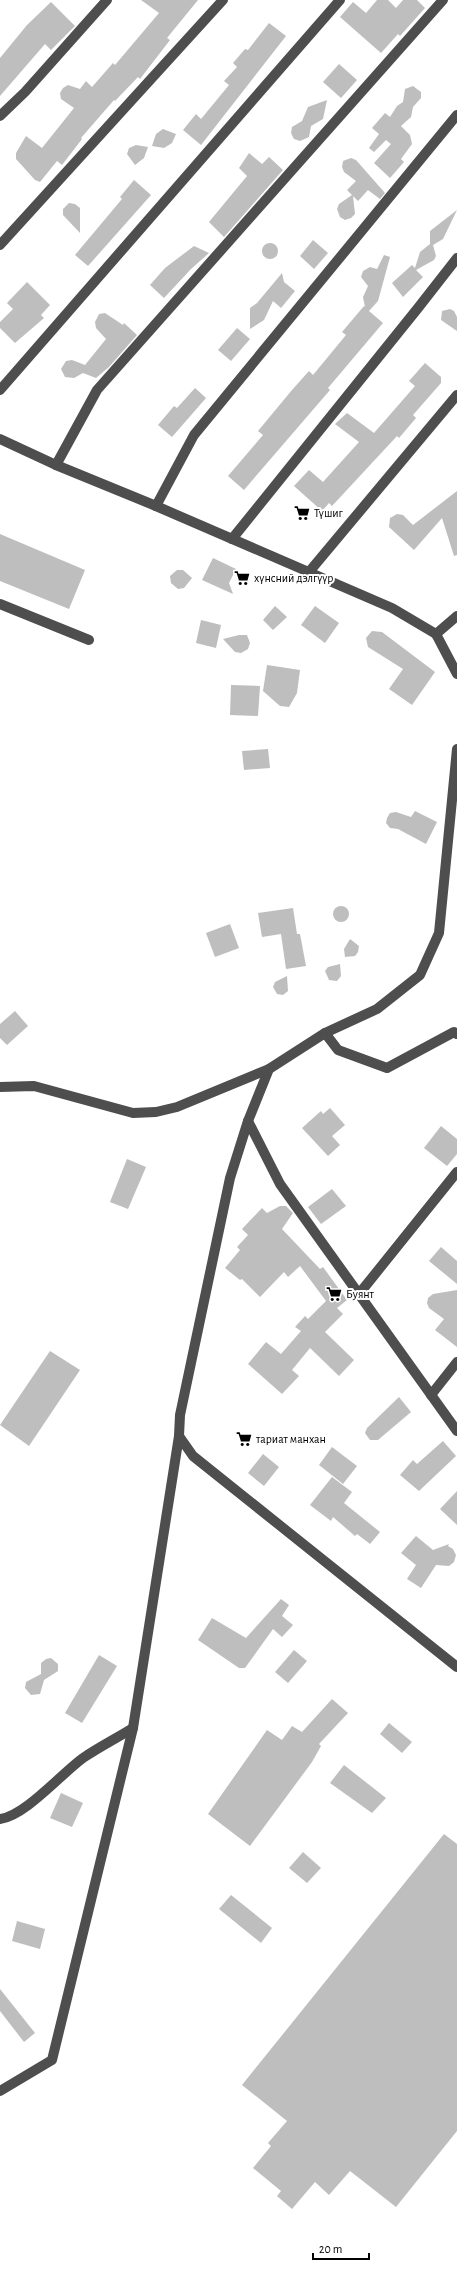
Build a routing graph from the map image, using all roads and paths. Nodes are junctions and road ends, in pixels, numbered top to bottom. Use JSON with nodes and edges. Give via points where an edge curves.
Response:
{"nodes":[{"id":1,"x":107,"y":0,"type":"edge"},
{"id":2,"x":223,"y":0,"type":"edge"},
{"id":3,"x":340,"y":0,"type":"edge"},
{"id":4,"x":443,"y":0,"type":"edge"},
{"id":5,"x":457,"y":115,"type":"edge"},
{"id":6,"x":0,"y":116,"type":"edge"},
{"id":7,"x":0,"y":245,"type":"edge"},
{"id":8,"x":457,"y":258,"type":"edge"},
{"id":9,"x":0,"y":390,"type":"edge"},
{"id":10,"x":457,"y":395,"type":"edge"},
{"id":11,"x":0,"y":439,"type":"edge"},
{"id":12,"x":56,"y":465,"type":"junction"},
{"id":13,"x":156,"y":506,"type":"junction"},
{"id":14,"x":232,"y":539,"type":"junction"},
{"id":15,"x":309,"y":572,"type":"junction"},
{"id":16,"x":0,"y":604,"type":"edge"},
{"id":17,"x":457,"y":616,"type":"edge"},
{"id":18,"x":436,"y":634,"type":"junction"},
{"id":19,"x":89,"y":640,"type":"dead end"},
{"id":20,"x":457,"y":674,"type":"edge"},
{"id":21,"x":457,"y":749,"type":"edge"},
{"id":22,"x":325,"y":1034,"type":"junction"},
{"id":23,"x":457,"y":1034,"type":"edge"},
{"id":24,"x":269,"y":1069,"type":"junction"},
{"id":25,"x":0,"y":1087,"type":"edge"},
{"id":26,"x":248,"y":1121,"type":"junction"},
{"id":27,"x":457,"y":1172,"type":"edge"},
{"id":28,"x":359,"y":1294,"type":"junction"},
{"id":29,"x":457,"y":1362,"type":"edge"},
{"id":30,"x":431,"y":1395,"type":"junction"},
{"id":31,"x":457,"y":1431,"type":"edge"},
{"id":32,"x":179,"y":1436,"type":"junction"},
{"id":33,"x":457,"y":1667,"type":"edge"},
{"id":34,"x":133,"y":1728,"type":"junction"},
{"id":35,"x":0,"y":1819,"type":"edge"},
{"id":36,"x":0,"y":2090,"type":"edge"}],
"edges":[{"from":1,"to":6,"type":"street","via":[[25,92]]},
{"from":2,"to":7,"type":"street"},
{"from":3,"to":9,"type":"street"},
{"from":4,"to":12,"type":"street","via":[[97,390]]},
{"from":5,"to":13,"type":"street","via":[[194,435]]},
{"from":8,"to":14,"type":"street"},
{"from":10,"to":15,"type":"street"},
{"from":11,"to":12,"type":"street"},
{"from":12,"to":13,"type":"street"},
{"from":13,"to":14,"type":"street"},
{"from":14,"to":15,"type":"street"},
{"from":15,"to":18,"type":"street","via":[[392,608]]},
{"from":16,"to":19,"type":"street"},
{"from":17,"to":18,"type":"street"},
{"from":18,"to":20,"type":"street"},
{"from":21,"to":22,"type":"street","via":[[439,933],[433,947],[420,975],[377,1009]]},
{"from":22,"to":23,"type":"street","via":[[338,1050],[387,1068],[454,1032]]},
{"from":22,"to":24,"type":"street"},
{"from":24,"to":25,"type":"street","via":[[177,1107],[156,1112],[133,1113],[34,1086]]},
{"from":24,"to":26,"type":"street"},
{"from":26,"to":28,"type":"street","via":[[280,1184]]},
{"from":26,"to":32,"type":"street","via":[[230,1178],[180,1415]]},
{"from":27,"to":28,"type":"street"},
{"from":28,"to":30,"type":"street"},
{"from":29,"to":30,"type":"street"},
{"from":30,"to":31,"type":"street"},
{"from":32,"to":33,"type":"street","via":[[193,1456]]},
{"from":32,"to":34,"type":"street"},
{"from":34,"to":35,"type":"street","via":[[84,1757],[31,1804]]},
{"from":34,"to":36,"type":"street","via":[[52,2060]]}]}
